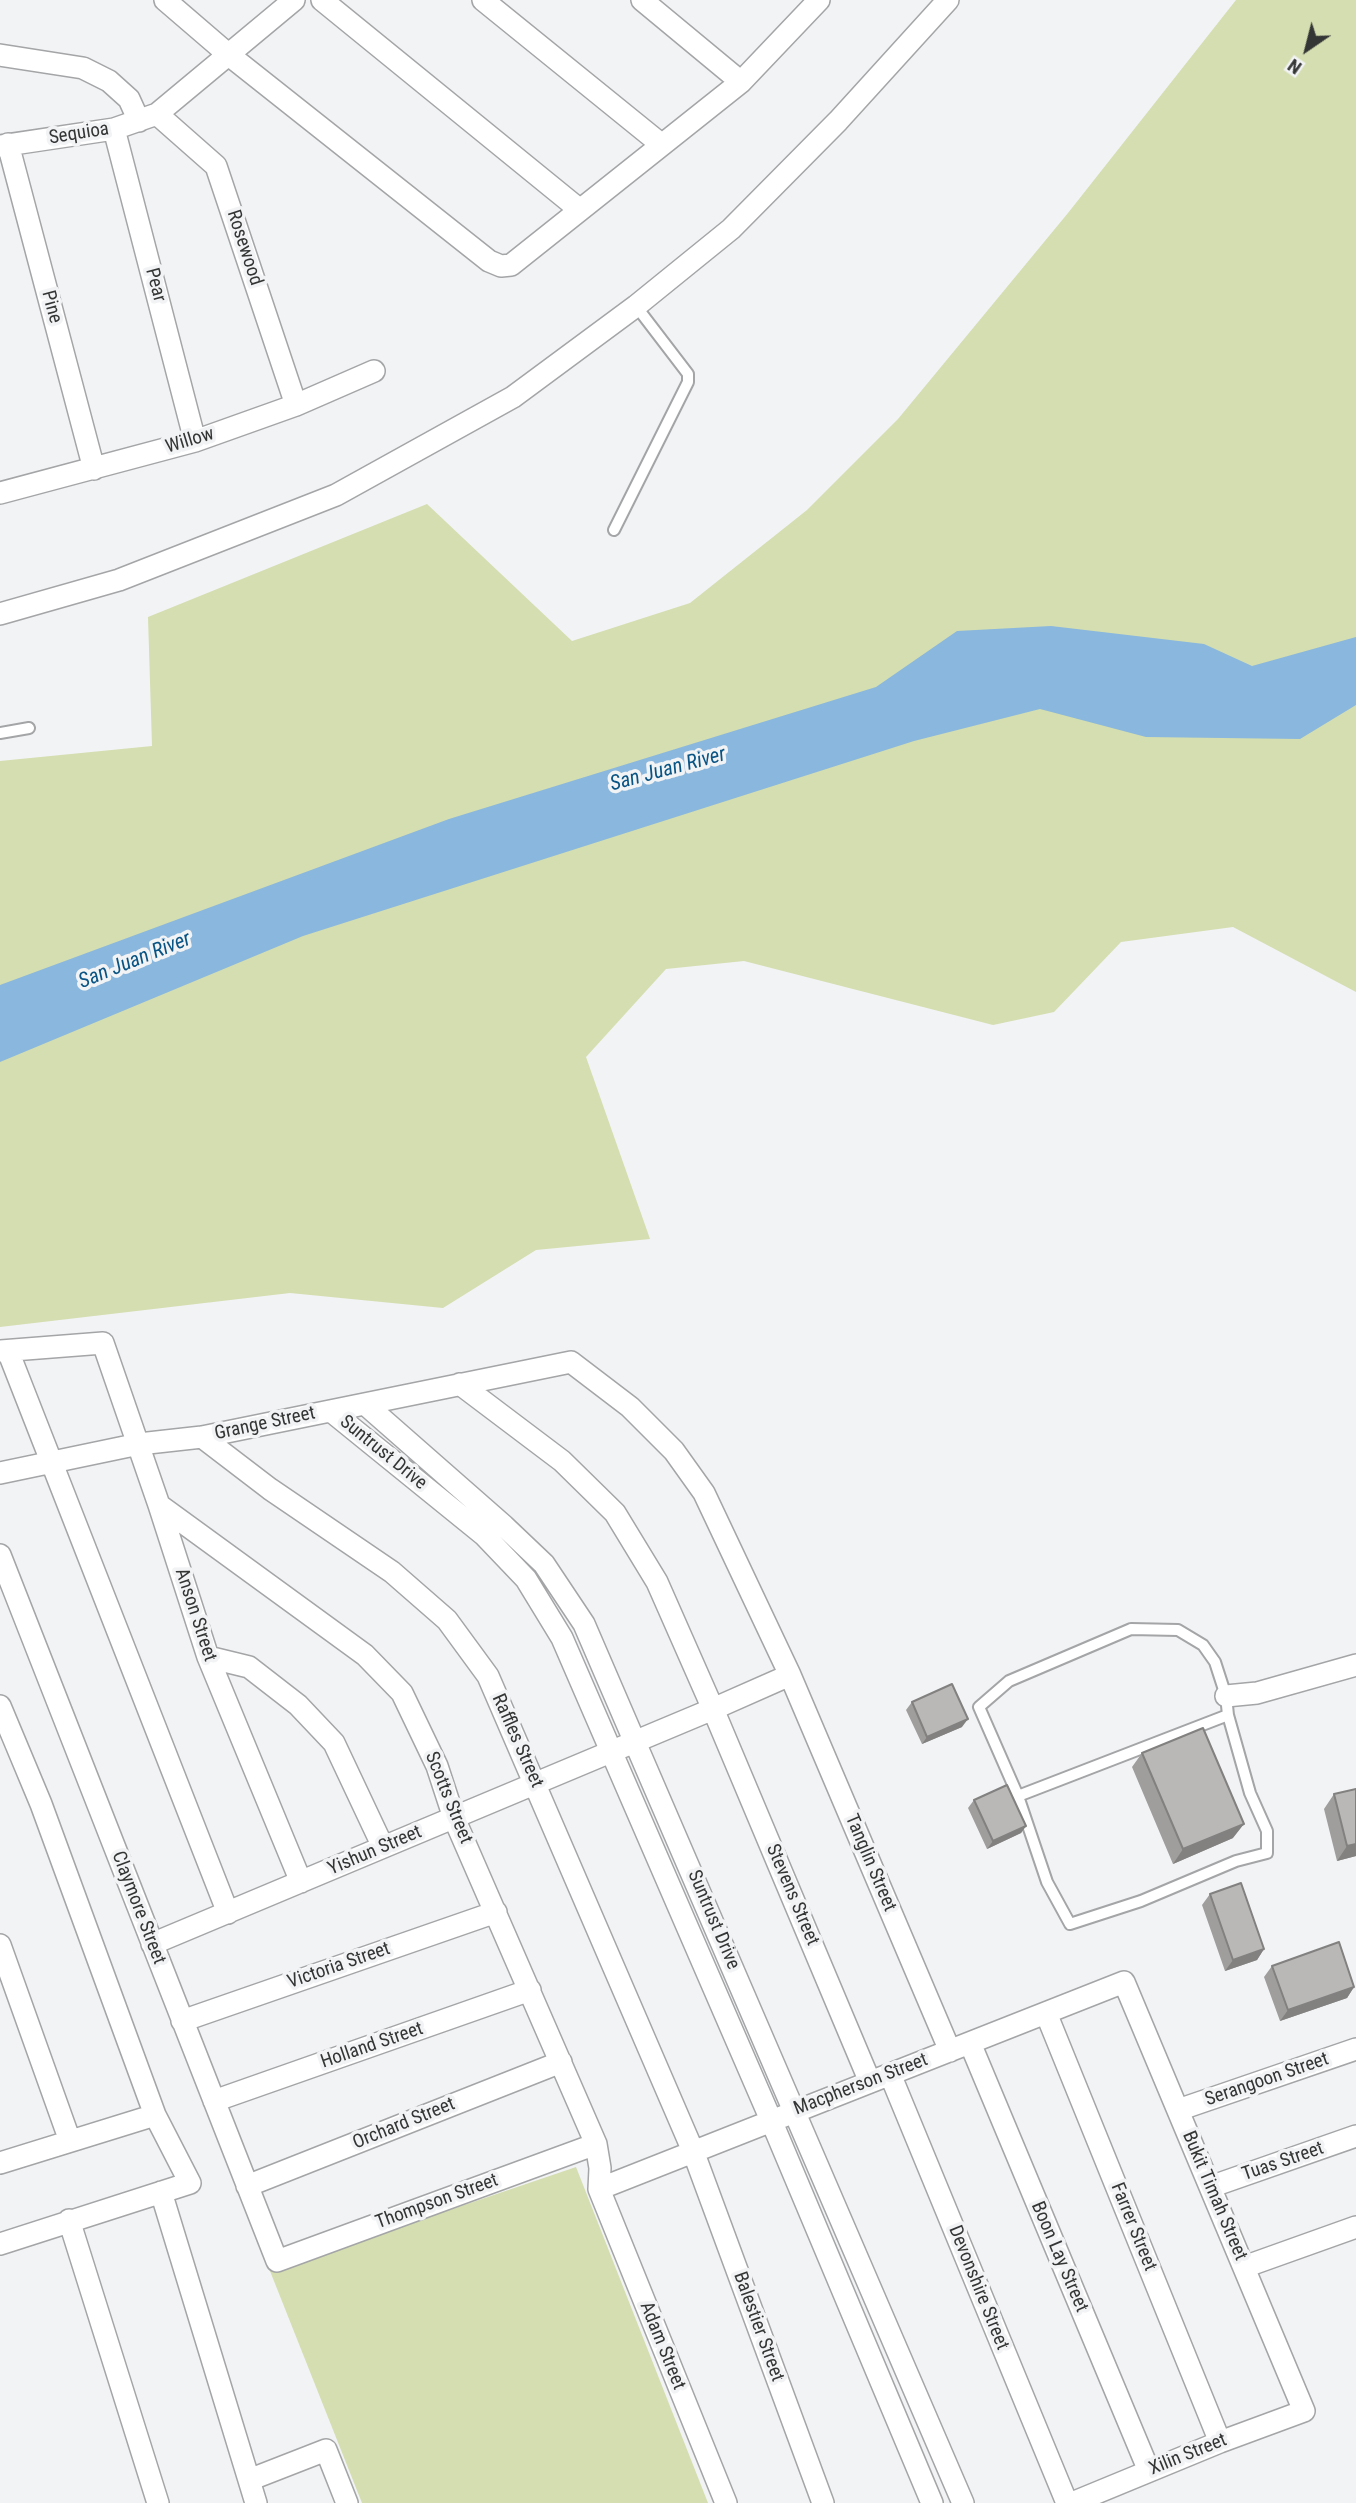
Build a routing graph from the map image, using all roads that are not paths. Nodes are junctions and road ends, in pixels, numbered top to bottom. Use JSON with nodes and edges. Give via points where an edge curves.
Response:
{"nodes":[{"id":1,"x":165,"y":0,"type":"edge"},
{"id":2,"x":294,"y":0,"type":"edge"},
{"id":3,"x":321,"y":0,"type":"edge"},
{"id":4,"x":483,"y":0,"type":"edge"},
{"id":5,"x":642,"y":0,"type":"edge"},
{"id":6,"x":948,"y":0,"type":"edge"},
{"id":7,"x":813,"y":2,"type":"edge"},
{"id":8,"x":0,"y":55,"type":"edge"},
{"id":9,"x":229,"y":55,"type":"junction"},
{"id":10,"x":741,"y":82,"type":"junction"},
{"id":11,"x":148,"y":118,"type":"junction"},
{"id":12,"x":114,"y":129,"type":"junction"},
{"id":13,"x":4,"y":145,"type":"edge"},
{"id":14,"x":662,"y":145,"type":"junction"},
{"id":15,"x":580,"y":210,"type":"junction"},
{"id":16,"x":636,"y":306,"type":"junction"},
{"id":17,"x":374,"y":372,"type":"dead end"},
{"id":18,"x":296,"y":405,"type":"junction"},
{"id":19,"x":195,"y":440,"type":"junction"},
{"id":20,"x":94,"y":469,"type":"junction"},
{"id":21,"x":0,"y":493,"type":"edge"},
{"id":22,"x":614,"y":530,"type":"dead end"},
{"id":23,"x":0,"y":614,"type":"edge"},
{"id":24,"x":29,"y":728,"type":"dead end"},
{"id":25,"x":0,"y":733,"type":"edge"},
{"id":26,"x":4,"y":1351,"type":"edge"},
{"id":27,"x":571,"y":1362,"type":"joint"},
{"id":28,"x":460,"y":1384,"type":"junction"},
{"id":29,"x":365,"y":1404,"type":"junction"},
{"id":30,"x":331,"y":1411,"type":"junction"},
{"id":31,"x":202,"y":1437,"type":"junction"},
{"id":32,"x":139,"y":1444,"type":"junction"},
{"id":33,"x":52,"y":1461,"type":"junction"},
{"id":34,"x":0,"y":1473,"type":"edge"},
{"id":35,"x":159,"y":1505,"type":"junction"},
{"id":36,"x":0,"y":1555,"type":"edge"},
{"id":37,"x":208,"y":1657,"type":"junction"},
{"id":38,"x":1356,"y":1665,"type":"edge"},
{"id":39,"x":790,"y":1675,"type":"junction"},
{"id":40,"x":0,"y":1706,"type":"edge"},
{"id":41,"x":1227,"y":1706,"type":"junction"},
{"id":42,"x":713,"y":1709,"type":"junction"},
{"id":43,"x":636,"y":1742,"type":"junction"},
{"id":44,"x":613,"y":1751,"type":"junction"},
{"id":45,"x":535,"y":1784,"type":"junction"},
{"id":46,"x":1018,"y":1796,"type":"junction"},
{"id":47,"x":454,"y":1818,"type":"junction"},
{"id":48,"x":383,"y":1847,"type":"junction"},
{"id":49,"x":301,"y":1882,"type":"junction"},
{"id":50,"x":496,"y":1912,"type":"junction"},
{"id":51,"x":228,"y":1913,"type":"junction"},
{"id":52,"x":152,"y":1944,"type":"junction"},
{"id":53,"x":0,"y":1945,"type":"edge"},
{"id":54,"x":1124,"y":1982,"type":"joint"},
{"id":55,"x":530,"y":1990,"type":"junction"},
{"id":56,"x":1046,"y":2013,"type":"junction"},
{"id":57,"x":182,"y":2021,"type":"junction"},
{"id":58,"x":960,"y":2047,"type":"junction"},
{"id":59,"x":1356,"y":2049,"type":"edge"},
{"id":60,"x":561,"y":2062,"type":"junction"},
{"id":61,"x":880,"y":2078,"type":"junction"},
{"id":62,"x":214,"y":2101,"type":"junction"},
{"id":63,"x":1178,"y":2110,"type":"junction"},
{"id":64,"x":795,"y":2111,"type":"junction"},
{"id":65,"x":155,"y":2115,"type":"junction"},
{"id":66,"x":771,"y":2120,"type":"junction"},
{"id":67,"x":1356,"y":2136,"type":"edge"},
{"id":68,"x":70,"y":2141,"type":"junction"},
{"id":69,"x":596,"y":2144,"type":"junction"},
{"id":70,"x":692,"y":2151,"type":"junction"},
{"id":71,"x":0,"y":2163,"type":"edge"},
{"id":72,"x":247,"y":2186,"type":"junction"},
{"id":73,"x":1210,"y":2187,"type":"junction"},
{"id":74,"x":599,"y":2189,"type":"junction"},
{"id":75,"x":161,"y":2192,"type":"junction"},
{"id":76,"x":69,"y":2220,"type":"junction"},
{"id":77,"x":1352,"y":2230,"type":"edge"},
{"id":78,"x":0,"y":2244,"type":"edge"},
{"id":79,"x":277,"y":2261,"type":"joint"},
{"id":80,"x":1244,"y":2267,"type":"junction"},
{"id":81,"x":1304,"y":2411,"type":"joint"},
{"id":82,"x":1220,"y":2442,"type":"junction"},
{"id":83,"x":1149,"y":2471,"type":"junction"},
{"id":84,"x":249,"y":2480,"type":"junction"},
{"id":85,"x":158,"y":2503,"type":"edge"},
{"id":86,"x":256,"y":2503,"type":"edge"},
{"id":87,"x":347,"y":2503,"type":"edge"},
{"id":88,"x":726,"y":2503,"type":"edge"},
{"id":89,"x":823,"y":2503,"type":"edge"},
{"id":90,"x":932,"y":2503,"type":"edge"},
{"id":91,"x":963,"y":2503,"type":"edge"},
{"id":92,"x":1067,"y":2503,"type":"edge"},
{"id":93,"x":1072,"y":2503,"type":"edge"}],
"edges":[{"from":1,"to":9,"type":"street"},
{"from":2,"to":9,"type":"street"},
{"from":3,"to":15,"type":"street"},
{"from":4,"to":14,"type":"street"},
{"from":5,"to":10,"type":"street"},
{"from":6,"to":16,"type":"street","via":[[731,229]]},
{"from":7,"to":10,"type":"street"},
{"from":8,"to":11,"type":"street","name":"Rosewood","via":[[83,68],[109,81]]},
{"from":9,"to":11,"type":"street"},
{"from":9,"to":15,"type":"street","via":[[489,261],[511,265]]},
{"from":10,"to":14,"type":"street"},
{"from":11,"to":12,"type":"street","name":"Sequioa"},
{"from":11,"to":18,"type":"street","name":"Rosewood","via":[[216,166]]},
{"from":12,"to":13,"type":"street","name":"Sequioa"},
{"from":12,"to":19,"type":"street","name":"Pear"},
{"from":13,"to":20,"type":"street","name":"Pine"},
{"from":14,"to":15,"type":"street"},
{"from":16,"to":22,"type":"lane","via":[[688,374],[688,382]]},
{"from":16,"to":23,"type":"street","via":[[513,397],[336,495],[119,580]]},
{"from":17,"to":18,"type":"street","name":"Willow"},
{"from":18,"to":19,"type":"street","name":"Willow"},
{"from":19,"to":20,"type":"street","name":"Willow"},
{"from":20,"to":21,"type":"street","name":"Willow"},
{"from":24,"to":25,"type":"lane"},
{"from":26,"to":32,"type":"street","name":"Anson Street","via":[[103,1343]]},
{"from":26,"to":33,"type":"street"},
{"from":27,"to":28,"type":"street","name":"Grange Street"},
{"from":27,"to":39,"type":"street","name":"Tanglin Street","via":[[630,1407],[674,1451],[704,1493]]},
{"from":28,"to":29,"type":"street","name":"Grange Street"},
{"from":28,"to":42,"type":"street","name":"Stevens Street","via":[[562,1461],[615,1513],[657,1582]]},
{"from":29,"to":30,"type":"street","name":"Grange Street"},
{"from":29,"to":43,"type":"street","name":"Suntrust Drive","via":[[544,1564],[584,1624]]},
{"from":30,"to":31,"type":"street","name":"Grange Street"},
{"from":30,"to":44,"type":"street","name":"Suntrust Drive","via":[[484,1535],[526,1579],[562,1637]]},
{"from":31,"to":32,"type":"street","name":"Grange Street"},
{"from":31,"to":45,"type":"street","name":"Raffles Street","via":[[392,1572],[447,1620],[488,1676]]},
{"from":32,"to":33,"type":"street","name":"Grange Street"},
{"from":32,"to":35,"type":"street","name":"Anson Street"},
{"from":33,"to":34,"type":"street","name":"Grange Street"},
{"from":33,"to":51,"type":"street"},
{"from":35,"to":37,"type":"street","name":"Anson Street"},
{"from":35,"to":47,"type":"street","name":"Scotts Street","via":[[365,1655],[402,1693],[437,1766]]},
{"from":36,"to":52,"type":"street","name":"Claymore Street"},
{"from":37,"to":48,"type":"street","via":[[249,1667],[298,1705],[334,1743]]},
{"from":37,"to":49,"type":"street","name":"Anson Street"},
{"from":38,"to":41,"type":"street"},
{"from":39,"to":42,"type":"street","name":"Yishun Street"},
{"from":39,"to":58,"type":"street","name":"Tanglin Street"},
{"from":40,"to":65,"type":"street","via":[[41,1804]]},
{"from":41,"to":46,"type":"lane"},
{"from":41,"to":46,"type":"lane","via":[[1215,1662],[1203,1645],[1178,1630],[1131,1629],[1009,1681],[979,1707]]},
{"from":41,"to":46,"type":"lane","via":[[1250,1793],[1267,1831],[1267,1853],[1070,1924],[1047,1882]]},
{"from":42,"to":43,"type":"street","name":"Yishun Street"},
{"from":42,"to":61,"type":"street","name":"Stevens Street"},
{"from":43,"to":44,"type":"street","name":"Yishun Street"},
{"from":43,"to":64,"type":"street","name":"Suntrust Drive"},
{"from":44,"to":45,"type":"street","name":"Yishun Street"},
{"from":44,"to":66,"type":"street","name":"Suntrust Drive"},
{"from":45,"to":47,"type":"street","name":"Yishun Street"},
{"from":45,"to":70,"type":"street","name":"Raffles Street"},
{"from":47,"to":48,"type":"street","name":"Yishun Street"},
{"from":47,"to":50,"type":"street","name":"Scotts Street"},
{"from":48,"to":49,"type":"street","name":"Yishun Street"},
{"from":49,"to":51,"type":"street","name":"Yishun Street"},
{"from":50,"to":55,"type":"street","name":"Scotts Street"},
{"from":50,"to":57,"type":"street","name":"Victoria Street"},
{"from":51,"to":52,"type":"street","name":"Yishun Street"},
{"from":52,"to":57,"type":"street","name":"Claymore Street"},
{"from":53,"to":68,"type":"street"},
{"from":54,"to":56,"type":"street","name":"Macpherson Street"},
{"from":54,"to":63,"type":"street","name":"Bukit Timah Street"},
{"from":55,"to":60,"type":"street","name":"Scotts Street"},
{"from":55,"to":62,"type":"street","name":"Holland Street"},
{"from":56,"to":58,"type":"street","name":"Macpherson Street"},
{"from":56,"to":82,"type":"street","name":"Farrer Street"},
{"from":57,"to":62,"type":"street","name":"Claymore Street"},
{"from":58,"to":61,"type":"street","name":"Macpherson Street"},
{"from":58,"to":83,"type":"street","name":"Boon Lay Street"},
{"from":59,"to":63,"type":"street","name":"Serangoon Street"},
{"from":60,"to":69,"type":"street","name":"Scotts Street"},
{"from":60,"to":72,"type":"street","name":"Orchard Street"},
{"from":61,"to":64,"type":"street","name":"Macpherson Street"},
{"from":61,"to":92,"type":"street","name":"Devonshire Street"},
{"from":62,"to":72,"type":"street","name":"Claymore Street"},
{"from":63,"to":73,"type":"street","name":"Bukit Timah Street"},
{"from":64,"to":66,"type":"street","name":"Macpherson Street"},
{"from":64,"to":91,"type":"street","name":"Suntrust Drive"},
{"from":65,"to":68,"type":"street"},
{"from":65,"to":75,"type":"street","via":[[190,2183]]},
{"from":66,"to":70,"type":"street","name":"Macpherson Street"},
{"from":66,"to":90,"type":"street","name":"Suntrust Drive"},
{"from":67,"to":73,"type":"street","name":"Tuas Street"},
{"from":68,"to":71,"type":"street"},
{"from":69,"to":74,"type":"street","name":"Scotts Street"},
{"from":69,"to":79,"type":"street","name":"Thompson Street"},
{"from":70,"to":74,"type":"street","name":"Macpherson Street"},
{"from":70,"to":89,"type":"street","name":"Balestier Street"},
{"from":72,"to":79,"type":"street","name":"Claymore Street"},
{"from":73,"to":80,"type":"street","name":"Bukit Timah Street"},
{"from":74,"to":88,"type":"street","name":"Adam Street"},
{"from":75,"to":76,"type":"street"},
{"from":75,"to":84,"type":"street"},
{"from":76,"to":78,"type":"street"},
{"from":76,"to":85,"type":"street"},
{"from":77,"to":80,"type":"street"},
{"from":80,"to":81,"type":"street","name":"Bukit Timah Street"},
{"from":81,"to":82,"type":"street","name":"Xilin Street"},
{"from":82,"to":83,"type":"street","name":"Xilin Street"},
{"from":83,"to":93,"type":"street","name":"Xilin Street"},
{"from":84,"to":86,"type":"street"},
{"from":84,"to":87,"type":"street","via":[[326,2450]]}]}
